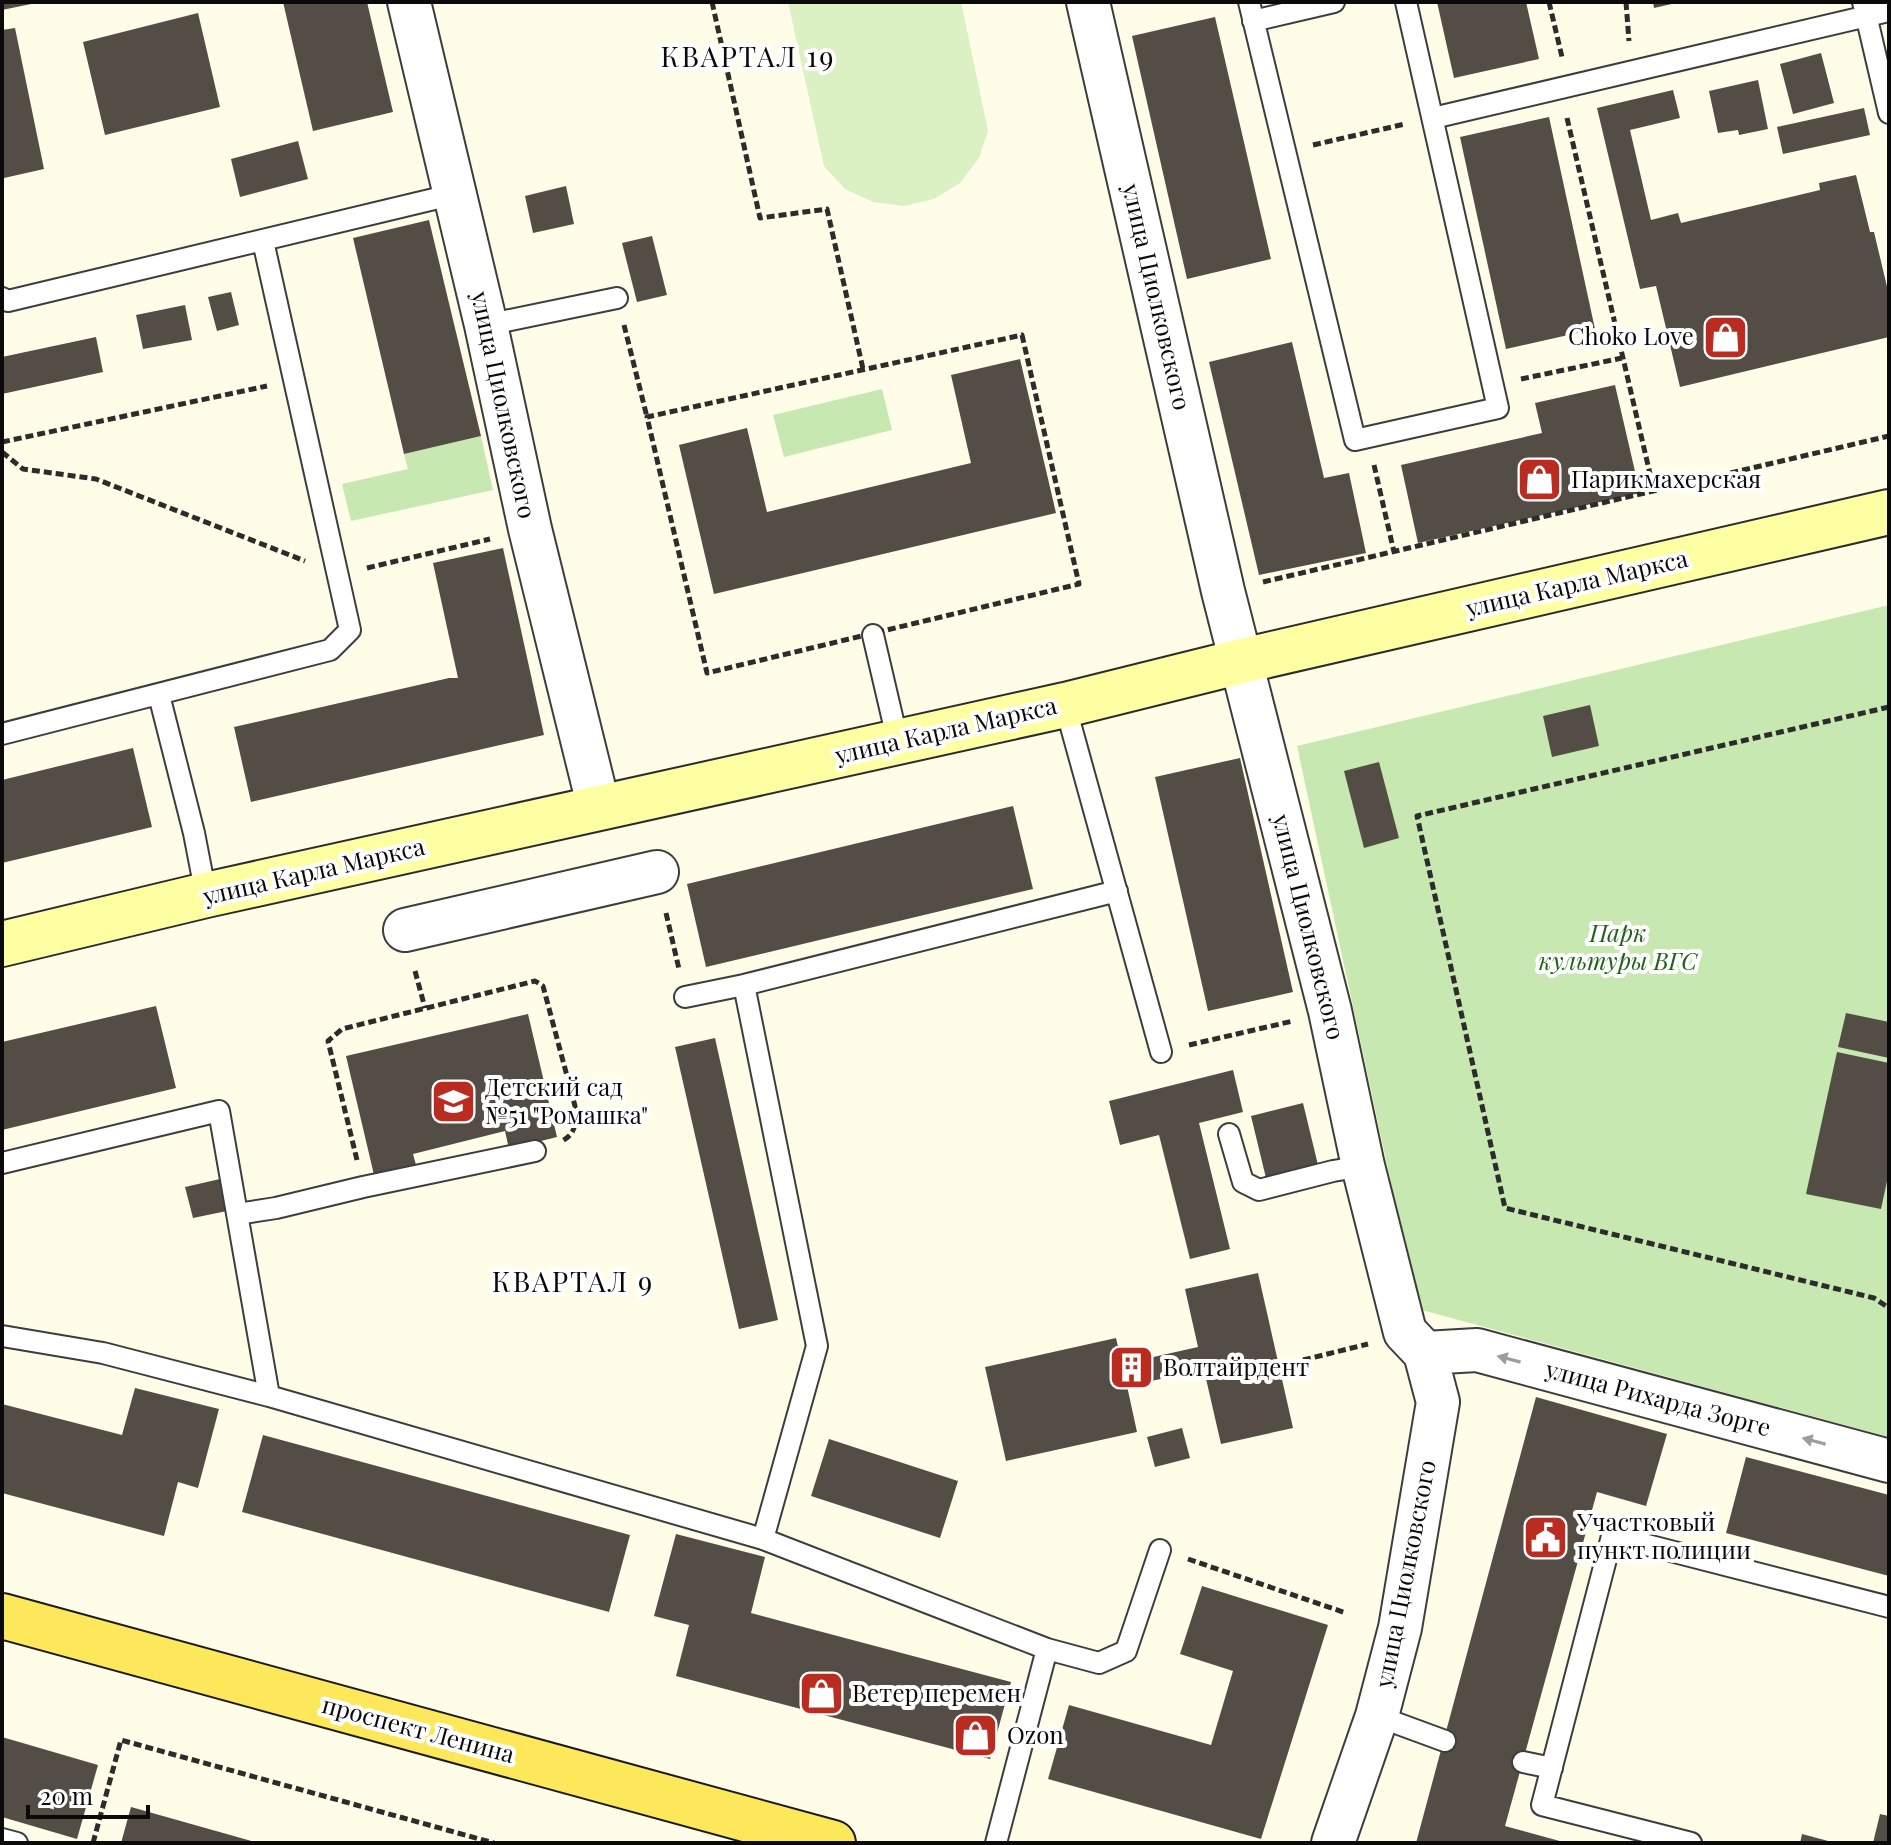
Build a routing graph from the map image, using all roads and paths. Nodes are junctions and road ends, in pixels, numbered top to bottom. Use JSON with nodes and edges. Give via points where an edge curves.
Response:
{"nodes":[{"id":1,"x":409,"y":2,"type":"edge"},
{"id":2,"x":712,"y":2,"type":"edge"},
{"id":3,"x":1088,"y":2,"type":"edge"},
{"id":4,"x":1334,"y":2,"type":"edge"},
{"id":5,"x":1406,"y":2,"type":"edge"},
{"id":6,"x":1549,"y":2,"type":"edge"},
{"id":7,"x":1626,"y":2,"type":"edge"},
{"id":8,"x":1865,"y":9,"type":"edge"},
{"id":9,"x":1889,"y":11,"type":"edge"},
{"id":10,"x":1251,"y":12,"type":"edge"},
{"id":11,"x":1631,"y":71,"type":"junction"},
{"id":12,"x":1564,"y":87,"type":"junction"},
{"id":13,"x":1889,"y":113,"type":"edge"},
{"id":14,"x":1433,"y":118,"type":"junction"},
{"id":15,"x":1285,"y":152,"type":"junction"},
{"id":16,"x":455,"y":194,"type":"junction"},
{"id":17,"x":263,"y":241,"type":"junction"},
{"id":18,"x":2,"y":298,"type":"edge"},
{"id":19,"x":617,"y":298,"type":"joint"},
{"id":20,"x":486,"y":325,"type":"junction"},
{"id":21,"x":1622,"y":358,"type":"junction"},
{"id":22,"x":863,"y":369,"type":"junction"},
{"id":23,"x":294,"y":381,"type":"junction"},
{"id":24,"x":1492,"y":385,"type":"junction"},
{"id":25,"x":647,"y":417,"type":"junction"},
{"id":26,"x":1367,"y":437,"type":"junction"},
{"id":27,"x":2,"y":442,"type":"edge"},
{"id":28,"x":2,"y":452,"type":"edge"},
{"id":29,"x":1654,"y":491,"type":"dead end"},
{"id":30,"x":1889,"y":512,"type":"edge"},
{"id":31,"x":530,"y":529,"type":"junction"},
{"id":32,"x":1394,"y":552,"type":"dead end"},
{"id":33,"x":338,"y":575,"type":"junction"},
{"id":34,"x":873,"y":635,"type":"junction"},
{"id":35,"x":1242,"y":661,"type":"junction"},
{"id":36,"x":159,"y":695,"type":"junction"},
{"id":37,"x":1065,"y":705,"type":"junction"},
{"id":38,"x":1889,"y":707,"type":"edge"},
{"id":39,"x":2,"y":734,"type":"edge"},
{"id":40,"x":898,"y":742,"type":"junction"},
{"id":41,"x":599,"y":808,"type":"junction"},
{"id":42,"x":657,"y":872,"type":"joint"},
{"id":43,"x":1117,"y":891,"type":"junction"},
{"id":44,"x":206,"y":895,"type":"junction"},
{"id":45,"x":2,"y":944,"type":"edge"},
{"id":46,"x":408,"y":944,"type":"joint"},
{"id":47,"x":744,"y":985,"type":"junction"},
{"id":48,"x":685,"y":997,"type":"joint"},
{"id":49,"x":425,"y":1008,"type":"junction"},
{"id":50,"x":1330,"y":1011,"type":"junction"},
{"id":51,"x":1161,"y":1052,"type":"joint"},
{"id":52,"x":1229,"y":1134,"type":"dead end"},
{"id":53,"x":535,"y":1151,"type":"joint"},
{"id":54,"x":2,"y":1163,"type":"edge"},
{"id":55,"x":1363,"y":1166,"type":"junction"},
{"id":56,"x":363,"y":1187,"type":"junction"},
{"id":57,"x":238,"y":1214,"type":"junction"},
{"id":58,"x":1889,"y":1308,"type":"edge"},
{"id":59,"x":2,"y":1336,"type":"edge"},
{"id":60,"x":1415,"y":1343,"type":"junction"},
{"id":61,"x":1303,"y":1360,"type":"dead end"},
{"id":62,"x":269,"y":1396,"type":"junction"},
{"id":63,"x":1889,"y":1461,"type":"edge"},
{"id":64,"x":763,"y":1539,"type":"junction"},
{"id":65,"x":1160,"y":1550,"type":"joint"},
{"id":66,"x":1889,"y":1607,"type":"edge"},
{"id":67,"x":1346,"y":1613,"type":"dead end"},
{"id":68,"x":2,"y":1616,"type":"edge"},
{"id":69,"x":1047,"y":1649,"type":"junction"},
{"id":70,"x":1377,"y":1716,"type":"junction"},
{"id":71,"x":1445,"y":1741,"type":"dead end"},
{"id":72,"x":1523,"y":1762,"type":"dead end"},
{"id":73,"x":1552,"y":1768,"type":"junction"},
{"id":74,"x":2,"y":1839,"type":"edge"},
{"id":75,"x":17,"y":1843,"type":"edge"},
{"id":76,"x":93,"y":1843,"type":"edge"},
{"id":77,"x":494,"y":1843,"type":"edge"},
{"id":78,"x":833,"y":1843,"type":"edge"},
{"id":79,"x":996,"y":1843,"type":"edge"},
{"id":80,"x":1333,"y":1843,"type":"edge"},
{"id":81,"x":1691,"y":1843,"type":"edge"}],
"edges":[{"from":1,"to":16,"type":"street","name":"улица Циолковского"},
{"from":2,"to":22,"type":"path","via":[[760,218],[827,209]]},
{"from":3,"to":35,"type":"street","name":"улица Циолковского"},
{"from":4,"to":10,"type":"lane"},
{"from":5,"to":14,"type":"lane"},
{"from":6,"to":12,"type":"path"},
{"from":7,"to":11,"type":"path"},
{"from":8,"to":9,"type":"lane"},
{"from":8,"to":11,"type":"lane"},
{"from":8,"to":13,"type":"lane"},
{"from":10,"to":15,"type":"lane"},
{"from":11,"to":12,"type":"lane"},
{"from":12,"to":14,"type":"lane"},
{"from":12,"to":21,"type":"path"},
{"from":14,"to":15,"type":"path"},
{"from":14,"to":24,"type":"lane"},
{"from":15,"to":26,"type":"lane","via":[[1355,440]]},
{"from":16,"to":17,"type":"lane"},
{"from":16,"to":20,"type":"street","name":"улица Циолковского"},
{"from":17,"to":18,"type":"lane","via":[[8,301]]},
{"from":17,"to":23,"type":"lane"},
{"from":19,"to":20,"type":"lane"},
{"from":19,"to":25,"type":"path"},
{"from":20,"to":31,"type":"street","name":"улица Циолковского"},
{"from":21,"to":24,"type":"path"},
{"from":21,"to":29,"type":"path"},
{"from":22,"to":25,"type":"path"},
{"from":22,"to":34,"type":"path","via":[[1022,335],[1079,584]]},
{"from":23,"to":27,"type":"path"},
{"from":23,"to":33,"type":"lane"},
{"from":24,"to":26,"type":"lane","via":[[1498,408]]},
{"from":25,"to":34,"type":"path","via":[[707,673]]},
{"from":26,"to":32,"type":"path"},
{"from":28,"to":33,"type":"path","via":[[23,469],[96,479]]},
{"from":30,"to":35,"type":"street","name":"улица Карла Маркса"},
{"from":31,"to":33,"type":"path"},
{"from":31,"to":41,"type":"street","name":"улица Циолковского"},
{"from":33,"to":36,"type":"lane","via":[[350,630],[330,650]]},
{"from":34,"to":40,"type":"lane"},
{"from":35,"to":37,"type":"street","name":"улица Карла Маркса"},
{"from":35,"to":50,"type":"street","name":"улица Циолковского"},
{"from":36,"to":39,"type":"lane"},
{"from":36,"to":44,"type":"lane"},
{"from":37,"to":40,"type":"street","name":"улица Карла Маркса"},
{"from":37,"to":43,"type":"lane"},
{"from":38,"to":58,"type":"path","via":[[1417,816],[1505,1208],[1874,1298]]},
{"from":40,"to":41,"type":"street","name":"улица Карла Маркса"},
{"from":41,"to":44,"type":"street","name":"улица Карла Маркса"},
{"from":42,"to":46,"type":"street"},
{"from":42,"to":48,"type":"path"},
{"from":43,"to":47,"type":"lane"},
{"from":43,"to":51,"type":"lane"},
{"from":44,"to":45,"type":"street","name":"улица Карла Маркса"},
{"from":46,"to":49,"type":"path"},
{"from":47,"to":48,"type":"lane"},
{"from":47,"to":64,"type":"lane","via":[[817,1346]]},
{"from":49,"to":53,"type":"path","via":[[535,981],[543,986],[575,1106],[575,1124],[571,1136]]},
{"from":49,"to":56,"type":"path","via":[[342,1029],[328,1041]]},
{"from":50,"to":51,"type":"path"},
{"from":50,"to":55,"type":"street","name":"улица Циолковского"},
{"from":52,"to":55,"type":"lane","via":[[1243,1182],[1259,1190]]},
{"from":53,"to":56,"type":"lane"},
{"from":54,"to":57,"type":"lane","via":[[219,1111]]},
{"from":55,"to":60,"type":"street","name":"улица Циолковского"},
{"from":56,"to":57,"type":"lane"},
{"from":57,"to":62,"type":"lane"},
{"from":59,"to":62,"type":"lane","via":[[103,1353]]},
{"from":60,"to":61,"type":"path","via":[[1370,1344]]},
{"from":63,"to":60,"type":"street","name":"улица Рихарда Зорге","one_way":true,"via":[[1477,1350]]},
{"from":60,"to":70,"type":"street","name":"улица Циолковского","via":[[1438,1402],[1400,1628]]},
{"from":62,"to":64,"type":"lane"},
{"from":64,"to":69,"type":"lane"},
{"from":65,"to":67,"type":"path"},
{"from":65,"to":69,"type":"lane","via":[[1126,1651],[1099,1663]]},
{"from":66,"to":73,"type":"lane","via":[[1612,1536]]},
{"from":68,"to":78,"type":"main road","name":"проспект Ленина"},
{"from":69,"to":79,"type":"lane"},
{"from":70,"to":71,"type":"lane"},
{"from":70,"to":80,"type":"street","name":"улица Циолковского"},
{"from":72,"to":73,"type":"lane"},
{"from":73,"to":81,"type":"lane","via":[[1542,1805]]},
{"from":74,"to":75,"type":"lane"},
{"from":76,"to":77,"type":"path","via":[[121,1740]]}]}
